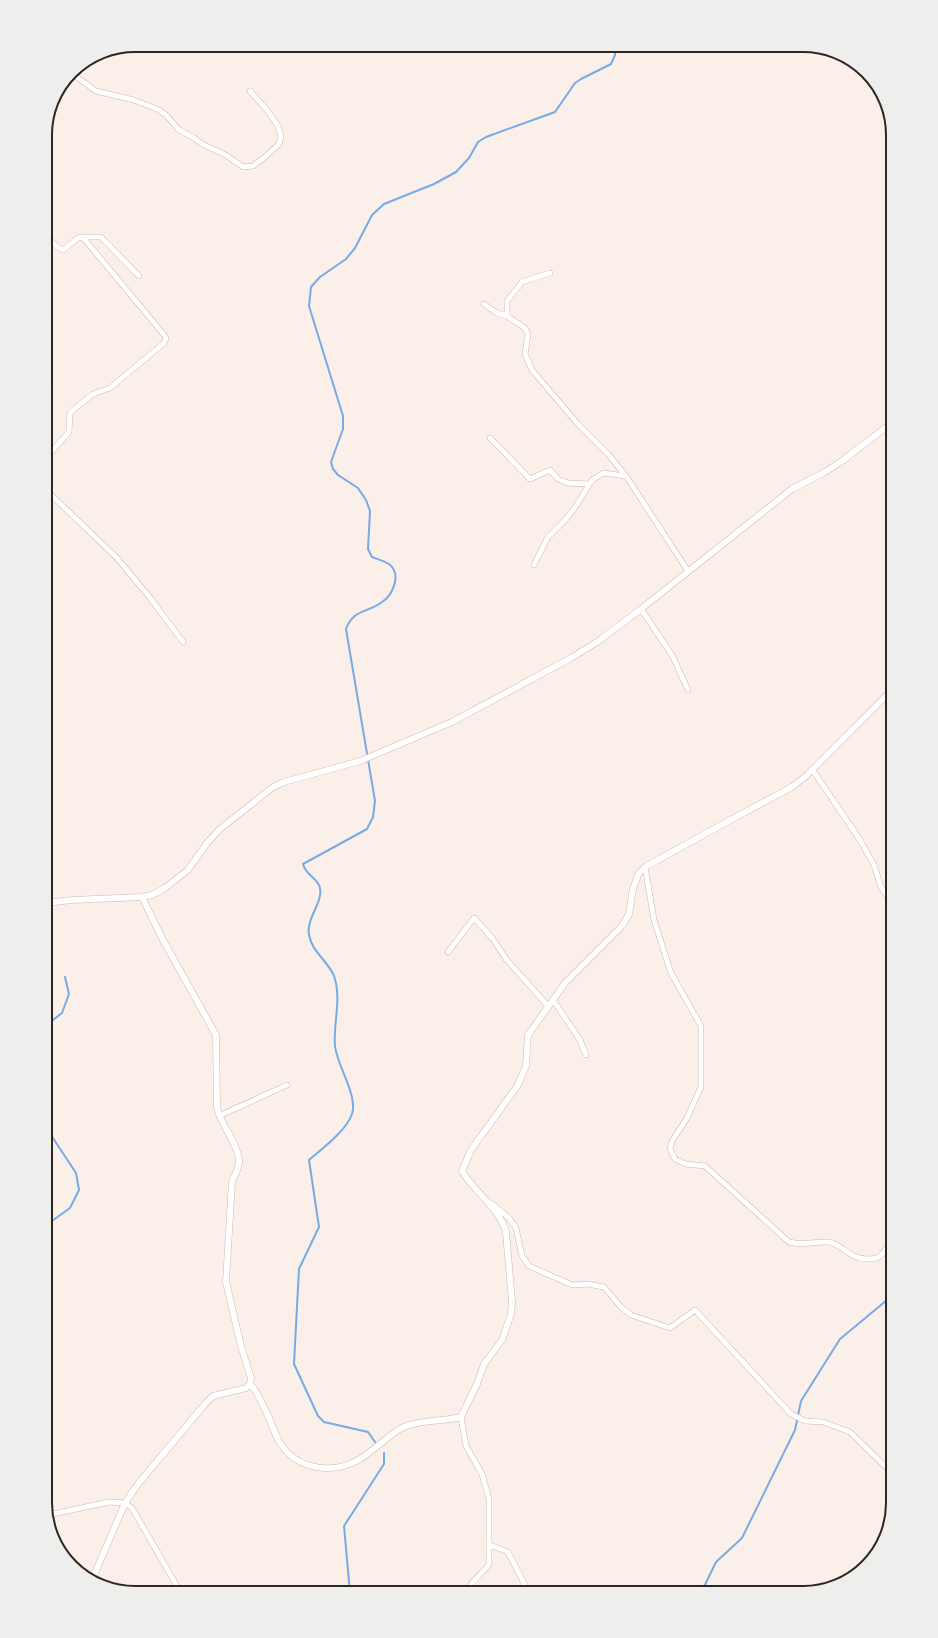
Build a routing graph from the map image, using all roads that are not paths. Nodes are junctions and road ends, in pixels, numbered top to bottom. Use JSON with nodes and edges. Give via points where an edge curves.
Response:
{"nodes":[{"id":1,"x":76,"y":76,"type":"edge"},
{"id":2,"x":250,"y":91,"type":"dead end"},
{"id":3,"x":82,"y":237,"type":"junction"},
{"id":4,"x":52,"y":242,"type":"edge"},
{"id":5,"x":550,"y":273,"type":"dead end"},
{"id":6,"x":139,"y":276,"type":"dead end"},
{"id":7,"x":484,"y":304,"type":"dead end"},
{"id":8,"x":507,"y":316,"type":"junction"},
{"id":9,"x":886,"y":427,"type":"edge"},
{"id":10,"x":490,"y":438,"type":"dead end"},
{"id":11,"x":53,"y":449,"type":"edge"},
{"id":12,"x":626,"y":476,"type":"junction"},
{"id":13,"x":589,"y":484,"type":"junction"},
{"id":14,"x":52,"y":496,"type":"edge"},
{"id":15,"x":534,"y":565,"type":"dead end"},
{"id":16,"x":688,"y":571,"type":"junction"},
{"id":17,"x":641,"y":609,"type":"junction"},
{"id":18,"x":183,"y":642,"type":"dead end"},
{"id":19,"x":688,"y":690,"type":"dead end"},
{"id":20,"x":886,"y":696,"type":"edge"},
{"id":21,"x":812,"y":770,"type":"junction"},
{"id":22,"x":645,"y":867,"type":"junction"},
{"id":23,"x":886,"y":894,"type":"edge"},
{"id":24,"x":142,"y":897,"type":"junction"},
{"id":25,"x":52,"y":902,"type":"edge"},
{"id":26,"x":448,"y":952,"type":"dead end"},
{"id":27,"x":553,"y":1000,"type":"junction"},
{"id":28,"x":548,"y":1006,"type":"junction"},
{"id":29,"x":586,"y":1055,"type":"dead end"},
{"id":30,"x":287,"y":1085,"type":"dead end"},
{"id":31,"x":218,"y":1116,"type":"junction"},
{"id":32,"x":487,"y":1200,"type":"junction"},
{"id":33,"x":886,"y":1249,"type":"edge"},
{"id":34,"x":250,"y":1384,"type":"junction"},
{"id":35,"x":461,"y":1417,"type":"junction"},
{"id":36,"x":886,"y":1467,"type":"edge"},
{"id":37,"x":125,"y":1502,"type":"junction"},
{"id":38,"x":53,"y":1514,"type":"edge"},
{"id":39,"x":490,"y":1545,"type":"junction"},
{"id":40,"x":94,"y":1575,"type":"edge"},
{"id":41,"x":177,"y":1586,"type":"edge"},
{"id":42,"x":468,"y":1586,"type":"edge"},
{"id":43,"x":526,"y":1586,"type":"edge"}],
"edges":[{"from":1,"to":2,"type":"street","via":[[96,91],[134,100],[159,110],[178,129],[243,167],[253,166],[266,157],[279,144],[281,137],[278,126]]},
{"from":3,"to":4,"type":"street","via":[[64,250]]},
{"from":3,"to":6,"type":"street","via":[[101,237]]},
{"from":3,"to":11,"type":"street","via":[[166,339],[110,388],[93,394],[73,410],[70,413],[69,432]]},
{"from":5,"to":8,"type":"street","via":[[522,282],[507,301]]},
{"from":7,"to":8,"type":"street"},
{"from":8,"to":12,"type":"street","via":[[525,328],[528,334],[525,354],[532,370]]},
{"from":9,"to":16,"type":"street","via":[[842,461],[792,489]]},
{"from":10,"to":13,"type":"street","via":[[530,479],[550,470],[558,479],[568,483]]},
{"from":12,"to":13,"type":"street","via":[[603,473]]},
{"from":12,"to":16,"type":"street"},
{"from":13,"to":15,"type":"street","via":[[573,510],[548,537]]},
{"from":14,"to":18,"type":"street","via":[[117,558]]},
{"from":16,"to":17,"type":"street"},
{"from":17,"to":19,"type":"street","via":[[672,655]]},
{"from":17,"to":24,"type":"street","via":[[571,658],[452,722],[360,761],[273,787],[220,828],[188,870],[164,888]]},
{"from":20,"to":21,"type":"street"},
{"from":21,"to":22,"type":"street","via":[[792,787]]},
{"from":21,"to":23,"type":"street","via":[[860,840]]},
{"from":22,"to":27,"type":"street","via":[[639,873],[633,888],[629,914],[622,926],[565,983]]},
{"from":22,"to":33,"type":"street","via":[[654,920],[671,972],[701,1026],[701,1088],[687,1118],[672,1141],[670,1149],[675,1159],[686,1164],[705,1166],[789,1242],[830,1242],[852,1256],[863,1259],[875,1259]]},
{"from":24,"to":25,"type":"street"},
{"from":24,"to":31,"type":"street","via":[[216,1035]]},
{"from":26,"to":28,"type":"street","via":[[474,918]]},
{"from":27,"to":28,"type":"street"},
{"from":27,"to":29,"type":"street","via":[[580,1040]]},
{"from":28,"to":32,"type":"street","via":[[528,1035],[526,1066],[518,1085],[471,1150],[462,1171]]},
{"from":30,"to":31,"type":"street"},
{"from":31,"to":34,"type":"street","via":[[239,1160],[232,1181],[226,1282],[251,1378]]},
{"from":32,"to":35,"type":"street","via":[[503,1221],[506,1232],[511,1314],[502,1340],[484,1364]]},
{"from":32,"to":36,"type":"street","via":[[509,1218],[516,1228],[522,1256],[529,1266],[572,1285],[604,1287],[631,1315],[670,1328],[695,1310],[791,1414],[805,1421],[822,1422],[850,1432]]},
{"from":34,"to":35,"type":"street","via":[[279,1443],[292,1457],[308,1466],[328,1469],[345,1467],[403,1427]]},
{"from":34,"to":37,"type":"street","via":[[246,1388],[213,1396]]},
{"from":35,"to":39,"type":"street","via":[[466,1446],[482,1474],[489,1499]]},
{"from":37,"to":38,"type":"street","via":[[109,1502]]},
{"from":37,"to":40,"type":"street"},
{"from":37,"to":41,"type":"street","via":[[132,1508]]},
{"from":39,"to":42,"type":"street","via":[[489,1564]]},
{"from":39,"to":43,"type":"street","via":[[508,1552]]}]}
